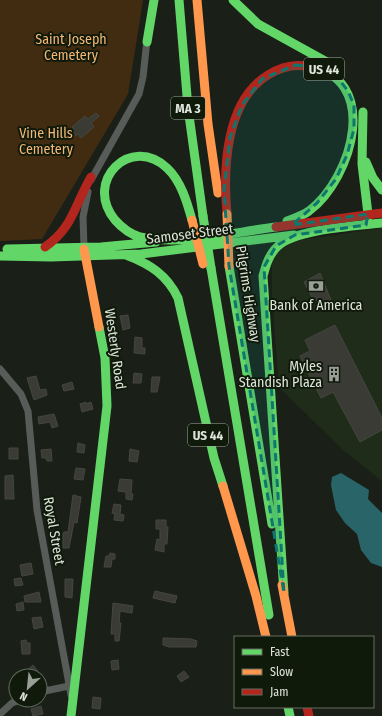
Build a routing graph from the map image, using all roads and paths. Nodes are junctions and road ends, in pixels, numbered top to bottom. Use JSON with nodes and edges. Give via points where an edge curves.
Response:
{"nodes":[{"id":1,"x":153,"y":0,"type":"edge"},
{"id":2,"x":179,"y":0,"type":"edge"},
{"id":3,"x":197,"y":0,"type":"edge"},
{"id":4,"x":232,"y":0,"type":"edge"},
{"id":5,"x":147,"y":42,"type":"joint"},
{"id":6,"x":341,"y":71,"type":"dead end"},
{"id":7,"x":348,"y":78,"type":"dead end"},
{"id":8,"x":357,"y":93,"type":"dead end"},
{"id":9,"x":361,"y":103,"type":"dead end"},
{"id":10,"x":363,"y":152,"type":"junction"},
{"id":11,"x":91,"y":177,"type":"junction"},
{"id":12,"x":382,"y":190,"type":"edge"},
{"id":13,"x":382,"y":213,"type":"edge"},
{"id":14,"x":224,"y":214,"type":"junction"},
{"id":15,"x":368,"y":214,"type":"junction"},
{"id":16,"x":382,"y":223,"type":"edge"},
{"id":17,"x":366,"y":225,"type":"junction"},
{"id":18,"x":270,"y":228,"type":"junction"},
{"id":19,"x":295,"y":235,"type":"junction"},
{"id":20,"x":177,"y":239,"type":"junction"},
{"id":21,"x":44,"y":248,"type":"junction"},
{"id":22,"x":0,"y":249,"type":"edge"},
{"id":23,"x":85,"y":251,"type":"junction"},
{"id":24,"x":126,"y":255,"type":"junction"},
{"id":25,"x":0,"y":256,"type":"edge"},
{"id":26,"x":208,"y":268,"type":"junction"},
{"id":27,"x":0,"y":369,"type":"edge"},
{"id":28,"x":284,"y":593,"type":"junction"},
{"id":29,"x":266,"y":636,"type":"edge"},
{"id":30,"x":274,"y":636,"type":"edge"},
{"id":31,"x":292,"y":636,"type":"edge"},
{"id":32,"x":69,"y":686,"type":"junction"},
{"id":33,"x":48,"y":690,"type":"edge"},
{"id":34,"x":73,"y":706,"type":"junction"},
{"id":35,"x":8,"y":707,"type":"edge"},
{"id":36,"x":0,"y":714,"type":"edge"},
{"id":37,"x":71,"y":716,"type":"edge"}],
"edges":[{"from":1,"to":5,"type":"main road"},
{"from":2,"to":26,"type":"main road","number":"MA 3","bridge":true,"via":[[184,72]]},
{"from":3,"to":14,"type":"main road","number":"MA 3","via":[[208,124]]},
{"from":4,"to":6,"type":"main road","via":[[258,24]]},
{"from":5,"to":11,"type":"street","name":"Westerly Road","via":[[139,94]]},
{"from":7,"to":8,"type":"main road"},
{"from":9,"to":10,"type":"main road"},
{"from":10,"to":12,"type":"main road","via":[[370,173]]},
{"from":10,"to":15,"type":"main road"},
{"from":11,"to":21,"type":"main road","via":[[84,187],[66,231],[59,239]]},
{"from":11,"to":23,"type":"street","name":"Westerly Road","via":[[83,217]]},
{"from":13,"to":15,"type":"main road","name":"Samoset Street"},
{"from":14,"to":18,"type":"main road","number":"US 44","via":[[226,154],[235,121],[248,96],[262,78],[283,67],[302,64],[318,67],[338,78],[352,98],[355,120],[350,147],[336,179],[317,203],[303,215]]},
{"from":14,"to":28,"type":"main road","name":"Pilgrims Highway","number":"US 44","bridge":true,"via":[[229,266]]},
{"from":15,"to":17,"type":"main road"},
{"from":15,"to":18,"type":"main road","name":"Samoset Street"},
{"from":16,"to":17,"type":"main road","name":"Samoset Street"},
{"from":17,"to":19,"type":"main road","name":"Samoset Street"},
{"from":18,"to":20,"type":"main road","name":"Samoset Street","number":"US 44"},
{"from":19,"to":24,"type":"main road","name":"Samoset Street"},
{"from":19,"to":28,"type":"main road","via":[[281,242],[272,251],[263,276]]},
{"from":20,"to":23,"type":"main road","name":"Samoset Street","number":"US 44"},
{"from":20,"to":26,"type":"main road","bridge":true,"via":[[141,237],[129,232],[108,214],[103,201],[104,185],[109,172],[118,163],[128,158],[144,156],[166,168],[176,180],[185,199]]},
{"from":21,"to":22,"type":"main road","name":"Samoset Street","number":"US 44"},
{"from":21,"to":23,"type":"main road","name":"Samoset Street","number":"US 44"},
{"from":23,"to":24,"type":"main road","name":"Samoset Street","number":"US 44"},
{"from":23,"to":25,"type":"main road","name":"Samoset Street","number":"US 44"},
{"from":23,"to":34,"type":"main road","name":"Westerly Road","via":[[105,358],[107,406]]},
{"from":24,"to":29,"type":"main road","number":"US 44","via":[[145,262],[161,272],[178,298],[214,458]]},
{"from":26,"to":30,"type":"main road","via":[[208,294],[219,319]]},
{"from":27,"to":32,"type":"street","name":"Royal Street","via":[[22,394],[28,410],[36,510]]},
{"from":28,"to":31,"type":"main road","name":"Pilgrims Highway","number":"US 44"},
{"from":32,"to":33,"type":"street"},
{"from":32,"to":34,"type":"street","name":"Royal Street"},
{"from":34,"to":37,"type":"main road","name":"Westerly Road"},
{"from":35,"to":36,"type":"street"}]}
